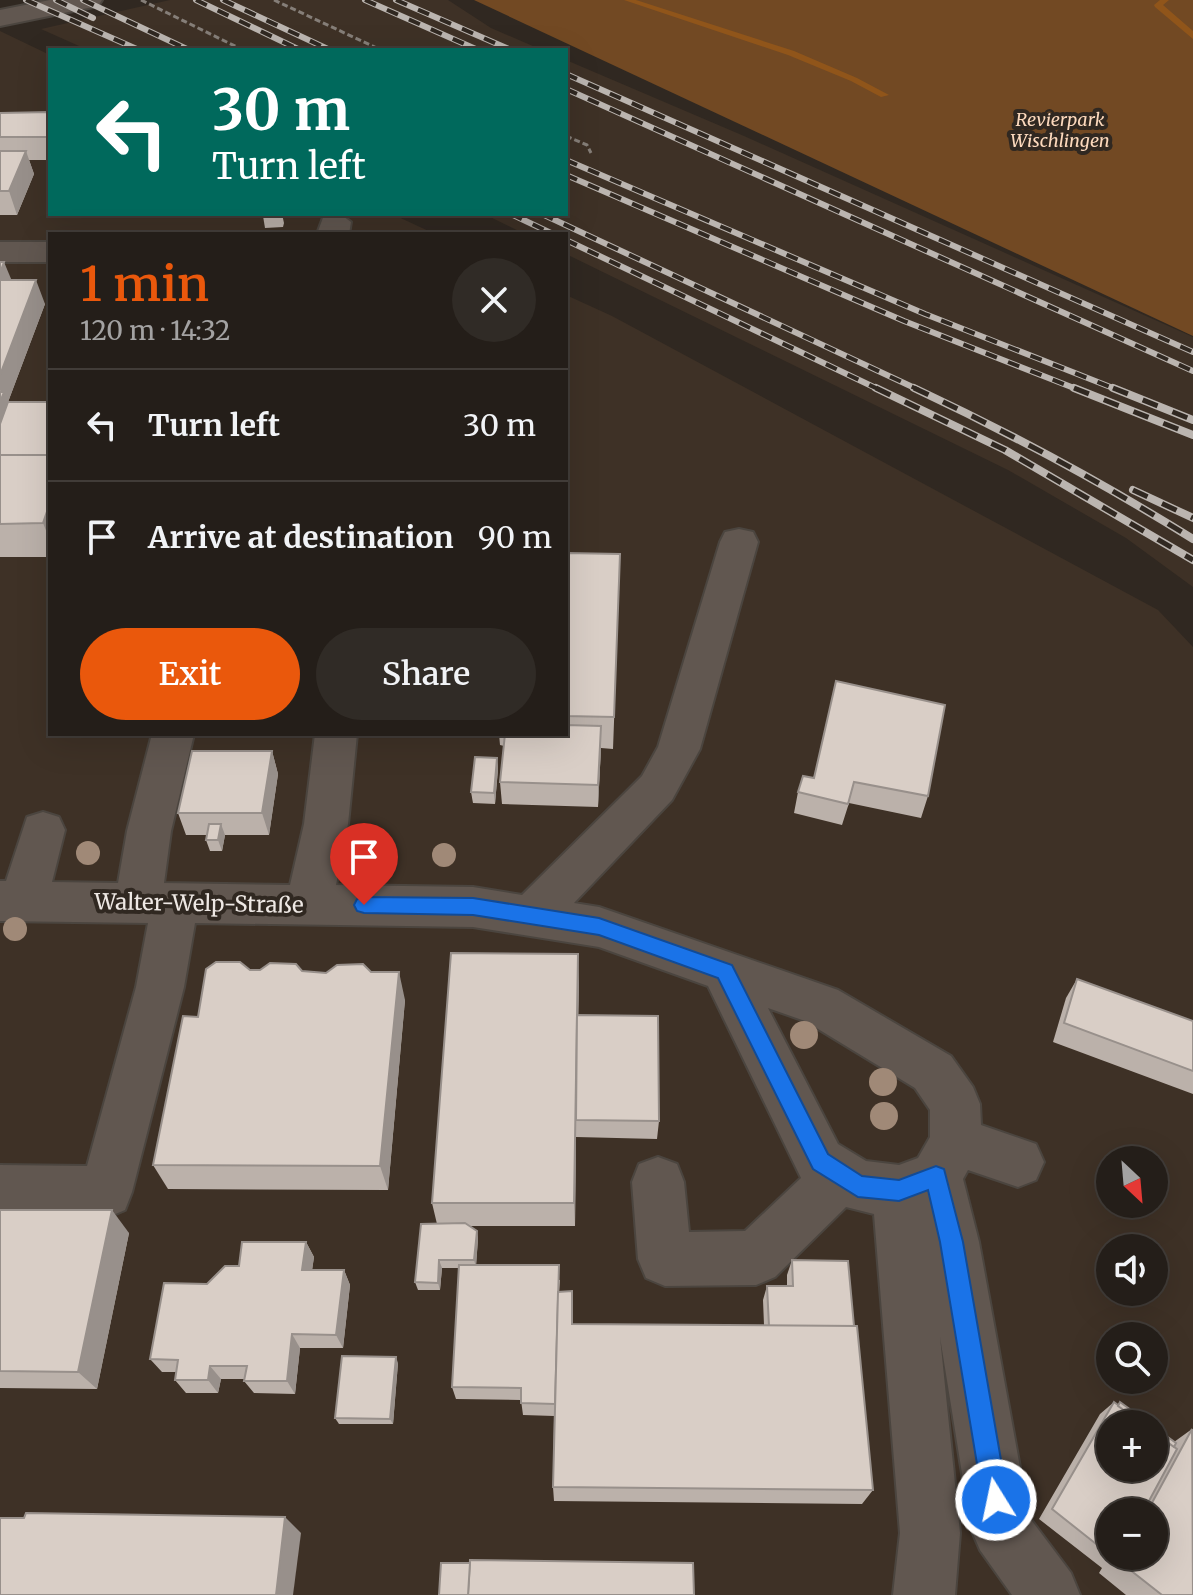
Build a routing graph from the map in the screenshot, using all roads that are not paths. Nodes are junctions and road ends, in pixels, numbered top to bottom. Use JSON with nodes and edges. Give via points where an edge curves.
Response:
{"nodes":[{"id":1,"x":89,"y":0,"type":"edge"},
{"id":2,"x":0,"y":18,"type":"edge"},
{"id":3,"x":0,"y":252,"type":"edge"},
{"id":4,"x":48,"y":252,"type":"edge"},
{"id":5,"x":739,"y":542,"type":"dead end"},
{"id":6,"x":173,"y":736,"type":"edge"},
{"id":7,"x":336,"y":736,"type":"edge"},
{"id":8,"x":43,"y":830,"type":"dead end"},
{"id":9,"x":12,"y":901,"type":"edge"},
{"id":10,"x":156,"y":902,"type":"junction"},
{"id":11,"x":309,"y":904,"type":"junction"},
{"id":12,"x":531,"y":916,"type":"junction"},
{"id":13,"x":725,"y":971,"type":"junction"},
{"id":14,"x":1018,"y":1162,"type":"dead end"},
{"id":15,"x":930,"y":1170,"type":"junction"},
{"id":16,"x":841,"y":1175,"type":"junction"},
{"id":17,"x":658,"y":1182,"type":"dead end"},
{"id":18,"x":0,"y":1191,"type":"edge"},
{"id":19,"x":924,"y":1595,"type":"edge"},
{"id":20,"x":1049,"y":1595,"type":"edge"}],
"edges":[{"from":1,"to":2,"type":"street"},
{"from":3,"to":4,"type":"street"},
{"from":5,"to":12,"type":"street","via":[[679,749],[643,804]]},
{"from":6,"to":10,"type":"street","via":[[149,831]]},
{"from":7,"to":11,"type":"street","via":[[326,824]]},
{"from":8,"to":9,"type":"street"},
{"from":9,"to":10,"type":"street","name":"Walter-Welp-Straße"},
{"from":10,"to":11,"type":"street","name":"Walter-Welp-Straße"},
{"from":10,"to":18,"type":"street","via":[[160,987],[106,1192]]},
{"from":11,"to":12,"type":"street","name":"Walter-Welp-Straße","via":[[473,907]]},
{"from":12,"to":13,"type":"street","name":"Walter-Welp-Straße","via":[[599,927]]},
{"from":13,"to":15,"type":"street","name":"Walter-Welp-Straße","via":[[821,1005],[933,1072],[955,1104]]},
{"from":13,"to":16,"type":"street","via":[[820,1162]]},
{"from":14,"to":15,"type":"street"},
{"from":15,"to":16,"type":"street","via":[[858,1186]]},
{"from":15,"to":19,"type":"street","via":[[930,1533]]},
{"from":15,"to":20,"type":"street","via":[[952,1242],[1001,1529]]},
{"from":16,"to":17,"type":"street","via":[[756,1258],[665,1259]]}]}
